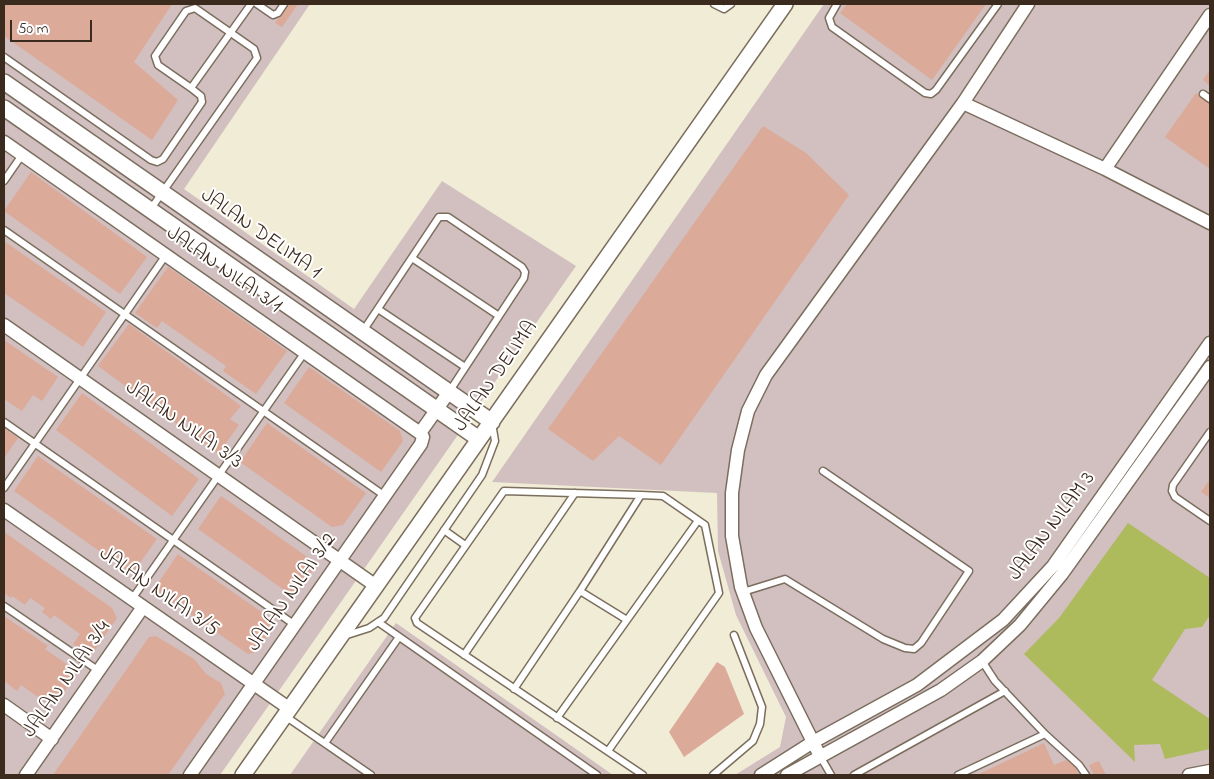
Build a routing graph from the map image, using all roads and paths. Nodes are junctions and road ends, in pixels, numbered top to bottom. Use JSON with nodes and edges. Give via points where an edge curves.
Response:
{"nodes":[{"id":1,"x":251,"y":4,"type":"edge"},
{"id":2,"x":257,"y":4,"type":"edge"},
{"id":3,"x":284,"y":4,"type":"edge"},
{"id":4,"x":714,"y":4,"type":"edge"},
{"id":5,"x":731,"y":4,"type":"edge"},
{"id":6,"x":785,"y":4,"type":"edge"},
{"id":7,"x":837,"y":4,"type":"edge"},
{"id":8,"x":998,"y":4,"type":"edge"},
{"id":9,"x":1028,"y":4,"type":"edge"},
{"id":10,"x":1210,"y":16,"type":"edge"},
{"id":11,"x":231,"y":33,"type":"junction"},
{"id":12,"x":4,"y":57,"type":"edge"},
{"id":13,"x":4,"y":82,"type":"edge"},
{"id":14,"x":191,"y":88,"type":"junction"},
{"id":15,"x":1203,"y":94,"type":"dead end"},
{"id":16,"x":1210,"y":99,"type":"edge"},
{"id":17,"x":963,"y":103,"type":"junction"},
{"id":18,"x":4,"y":108,"type":"edge"},
{"id":19,"x":4,"y":142,"type":"edge"},
{"id":20,"x":22,"y":155,"type":"junction"},
{"id":21,"x":1105,"y":170,"type":"junction"},
{"id":22,"x":4,"y":182,"type":"edge"},
{"id":23,"x":162,"y":192,"type":"junction"},
{"id":24,"x":150,"y":210,"type":"junction"},
{"id":25,"x":1210,"y":223,"type":"edge"},
{"id":26,"x":4,"y":230,"type":"edge"},
{"id":27,"x":166,"y":255,"type":"junction"},
{"id":28,"x":412,"y":258,"type":"junction"},
{"id":29,"x":378,"y":309,"type":"junction"},
{"id":30,"x":125,"y":315,"type":"junction"},
{"id":31,"x":499,"y":316,"type":"junction"},
{"id":32,"x":4,"y":325,"type":"edge"},
{"id":33,"x":362,"y":332,"type":"junction"},
{"id":34,"x":1209,"y":349,"type":"edge"},
{"id":35,"x":305,"y":352,"type":"junction"},
{"id":36,"x":465,"y":367,"type":"junction"},
{"id":37,"x":1210,"y":367,"type":"edge"},
{"id":38,"x":80,"y":379,"type":"junction"},
{"id":39,"x":448,"y":392,"type":"junction"},
{"id":40,"x":437,"y":409,"type":"junction"},
{"id":41,"x":263,"y":412,"type":"junction"},
{"id":42,"x":4,"y":422,"type":"edge"},
{"id":43,"x":492,"y":422,"type":"junction"},
{"id":44,"x":1210,"y":432,"type":"edge"},
{"id":45,"x":420,"y":433,"type":"junction"},
{"id":46,"x":479,"y":439,"type":"junction"},
{"id":47,"x":35,"y":444,"type":"junction"},
{"id":48,"x":823,"y":471,"type":"dead end"},
{"id":49,"x":219,"y":476,"type":"junction"},
{"id":50,"x":4,"y":488,"type":"edge"},
{"id":51,"x":575,"y":493,"type":"junction"},
{"id":52,"x":641,"y":495,"type":"junction"},
{"id":53,"x":385,"y":496,"type":"junction"},
{"id":54,"x":4,"y":510,"type":"edge"},
{"id":55,"x":1210,"y":521,"type":"edge"},
{"id":56,"x":697,"y":522,"type":"junction"},
{"id":57,"x":444,"y":530,"type":"junction"},
{"id":58,"x":174,"y":540,"type":"junction"},
{"id":59,"x":465,"y":545,"type":"junction"},
{"id":60,"x":340,"y":560,"type":"junction"},
{"id":61,"x":376,"y":586,"type":"junction"},
{"id":62,"x":580,"y":591,"type":"junction"},
{"id":63,"x":743,"y":592,"type":"junction"},
{"id":64,"x":132,"y":600,"type":"junction"},
{"id":65,"x":4,"y":606,"type":"edge"},
{"id":66,"x":144,"y":607,"type":"junction"},
{"id":67,"x":627,"y":620,"type":"junction"},
{"id":68,"x":378,"y":622,"type":"junction"},
{"id":69,"x":295,"y":625,"type":"junction"},
{"id":70,"x":734,"y":635,"type":"dead end"},
{"id":71,"x":399,"y":637,"type":"junction"},
{"id":72,"x":340,"y":638,"type":"junction"},
{"id":73,"x":464,"y":655,"type":"junction"},
{"id":74,"x":982,"y":661,"type":"junction"},
{"id":75,"x":99,"y":671,"type":"junction"},
{"id":76,"x":253,"y":684,"type":"junction"},
{"id":77,"x":514,"y":689,"type":"junction"},
{"id":78,"x":1004,"y":691,"type":"junction"},
{"id":79,"x":4,"y":705,"type":"edge"},
{"id":80,"x":287,"y":712,"type":"junction"},
{"id":81,"x":557,"y":718,"type":"junction"},
{"id":82,"x":1044,"y":734,"type":"junction"},
{"id":83,"x":52,"y":739,"type":"junction"},
{"id":84,"x":813,"y":742,"type":"junction"},
{"id":85,"x":325,"y":743,"type":"junction"},
{"id":86,"x":608,"y":751,"type":"junction"},
{"id":87,"x":820,"y":756,"type":"junction"},
{"id":88,"x":1210,"y":771,"type":"edge"},
{"id":89,"x":26,"y":775,"type":"edge"},
{"id":90,"x":190,"y":775,"type":"edge"},
{"id":91,"x":243,"y":775,"type":"edge"},
{"id":92,"x":371,"y":775,"type":"edge"},
{"id":93,"x":597,"y":775,"type":"edge"},
{"id":94,"x":643,"y":775,"type":"edge"},
{"id":95,"x":713,"y":775,"type":"edge"},
{"id":96,"x":761,"y":775,"type":"edge"},
{"id":97,"x":787,"y":775,"type":"edge"},
{"id":98,"x":831,"y":775,"type":"edge"},
{"id":99,"x":854,"y":775,"type":"edge"},
{"id":100,"x":958,"y":775,"type":"edge"},
{"id":101,"x":1086,"y":775,"type":"edge"},
{"id":102,"x":1190,"y":775,"type":"edge"}],
"edges":[{"from":1,"to":11,"type":"lane"},
{"from":2,"to":3,"type":"lane","via":[[273,15]]},
{"from":4,"to":5,"type":"lane","via":[[724,9]]},
{"from":6,"to":43,"type":"street","name":"JALAN DELIMA"},
{"from":7,"to":8,"type":"lane","via":[[829,18],[832,27],[931,94]]},
{"from":9,"to":17,"type":"street"},
{"from":10,"to":21,"type":"street"},
{"from":11,"to":14,"type":"lane"},
{"from":11,"to":14,"type":"lane","via":[[195,8],[186,11],[155,60]]},
{"from":11,"to":23,"type":"lane","via":[[256,51],[256,60]]},
{"from":12,"to":14,"type":"lane","via":[[154,162],[163,158],[201,105],[201,96]]},
{"from":13,"to":23,"type":"street","name":"JALAN DELIMA 1"},
{"from":15,"to":16,"type":"lane"},
{"from":17,"to":21,"type":"street"},
{"from":17,"to":63,"type":"street","via":[[771,368],[748,412],[732,493],[732,536]]},
{"from":18,"to":24,"type":"street","name":"JALAN DELIMA 1"},
{"from":19,"to":20,"type":"street","name":"JALAN NILAI 3/1"},
{"from":20,"to":22,"type":"lane"},
{"from":20,"to":27,"type":"street","name":"JALAN NILAI 3/1"},
{"from":21,"to":25,"type":"street"},
{"from":23,"to":24,"type":"lane"},
{"from":23,"to":33,"type":"street","name":"JALAN DELIMA 1"},
{"from":24,"to":40,"type":"street","name":"JALAN DELIMA 1"},
{"from":26,"to":30,"type":"lane"},
{"from":27,"to":30,"type":"lane"},
{"from":27,"to":35,"type":"street","name":"JALAN NILAI 3/1"},
{"from":28,"to":29,"type":"lane"},
{"from":28,"to":31,"type":"lane"},
{"from":28,"to":31,"type":"lane","via":[[437,220],[442,216],[448,217],[524,269],[524,278]]},
{"from":29,"to":33,"type":"lane"},
{"from":29,"to":36,"type":"lane"},
{"from":30,"to":38,"type":"lane"},
{"from":30,"to":41,"type":"lane"},
{"from":31,"to":36,"type":"lane"},
{"from":32,"to":38,"type":"street","name":"JALAN NILAI 3/3"},
{"from":33,"to":39,"type":"street","name":"JALAN DELIMA 1"},
{"from":34,"to":84,"type":"street","name":"JALAN NILAM 3","via":[[1053,566],[1003,620],[918,685]]},
{"from":35,"to":41,"type":"lane"},
{"from":35,"to":45,"type":"street","name":"JALAN NILAI 3/1"},
{"from":36,"to":39,"type":"lane"},
{"from":37,"to":74,"type":"street","name":"JALAN NILAM 3","via":[[1062,574],[1020,625]]},
{"from":38,"to":47,"type":"lane"},
{"from":38,"to":49,"type":"street","name":"JALAN NILAI 3/3"},
{"from":39,"to":40,"type":"street"},
{"from":39,"to":43,"type":"street","name":"JALAN DELIMA 1"},
{"from":40,"to":45,"type":"street"},
{"from":40,"to":46,"type":"street","name":"JALAN DELIMA 1"},
{"from":41,"to":49,"type":"lane"},
{"from":41,"to":53,"type":"lane"},
{"from":42,"to":47,"type":"lane"},
{"from":43,"to":46,"type":"street","name":"JALAN DELIMA"},
{"from":43,"to":57,"type":"lane","via":[[495,441],[482,475]]},
{"from":44,"to":55,"type":"lane","via":[[1172,492]]},
{"from":45,"to":53,"type":"street","name":"JALAN NILAI 3/2","via":[[422,444]]},
{"from":46,"to":61,"type":"street","name":"JALAN DELIMA"},
{"from":47,"to":50,"type":"lane"},
{"from":47,"to":58,"type":"lane"},
{"from":48,"to":63,"type":"lane","via":[[969,571],[914,649],[883,639],[785,579]]},
{"from":49,"to":58,"type":"lane"},
{"from":49,"to":60,"type":"street","name":"JALAN NILAI 3/3"},
{"from":51,"to":52,"type":"lane"},
{"from":51,"to":59,"type":"lane","via":[[504,491]]},
{"from":51,"to":73,"type":"lane"},
{"from":52,"to":56,"type":"lane","via":[[664,496]]},
{"from":52,"to":62,"type":"lane"},
{"from":53,"to":60,"type":"street","name":"JALAN NILAI 3/2"},
{"from":54,"to":64,"type":"street","name":"JALAN NILAI 3/5"},
{"from":56,"to":67,"type":"lane"},
{"from":56,"to":86,"type":"lane","via":[[705,526],[718,595]]},
{"from":57,"to":59,"type":"lane"},
{"from":57,"to":68,"type":"lane","via":[[384,618]]},
{"from":58,"to":64,"type":"lane"},
{"from":58,"to":69,"type":"lane"},
{"from":59,"to":73,"type":"lane","via":[[415,618],[417,623]]},
{"from":60,"to":61,"type":"street","name":"JALAN NILAI 3/3"},
{"from":60,"to":69,"type":"street","name":"JALAN NILAI 3/2"},
{"from":61,"to":72,"type":"street","name":"JALAN DELIMA"},
{"from":62,"to":67,"type":"lane"},
{"from":62,"to":77,"type":"lane"},
{"from":63,"to":84,"type":"street","via":[[756,628]]},
{"from":64,"to":66,"type":"street","name":"JALAN NILAI 3/5"},
{"from":65,"to":75,"type":"lane"},
{"from":66,"to":75,"type":"street","name":"JALAN NILAI 3/4"},
{"from":66,"to":76,"type":"street","name":"JALAN NILAI 3/5"},
{"from":67,"to":81,"type":"lane"},
{"from":68,"to":71,"type":"lane"},
{"from":68,"to":72,"type":"lane"},
{"from":69,"to":76,"type":"street","name":"JALAN NILAI 3/2"},
{"from":70,"to":95,"type":"lane","via":[[762,707],[760,724],[753,741]]},
{"from":71,"to":85,"type":"lane"},
{"from":71,"to":93,"type":"lane"},
{"from":72,"to":80,"type":"street","name":"JALAN DELIMA"},
{"from":73,"to":77,"type":"lane"},
{"from":74,"to":78,"type":"lane"},
{"from":74,"to":87,"type":"street","name":"JALAN NILAM 3","via":[[941,690]]},
{"from":75,"to":83,"type":"street","name":"JALAN NILAI 3/4"},
{"from":76,"to":80,"type":"street","name":"JALAN NILAI 3/5"},
{"from":76,"to":90,"type":"street","name":"JALAN NILAI 3/2"},
{"from":77,"to":81,"type":"lane"},
{"from":78,"to":82,"type":"lane"},
{"from":78,"to":99,"type":"lane"},
{"from":79,"to":83,"type":"street"},
{"from":80,"to":85,"type":"lane"},
{"from":80,"to":91,"type":"street","name":"JALAN DELIMA"},
{"from":81,"to":86,"type":"lane"},
{"from":82,"to":100,"type":"lane"},
{"from":82,"to":101,"type":"lane","via":[[1080,765]]},
{"from":83,"to":89,"type":"street","name":"JALAN NILAI 3/4"},
{"from":84,"to":87,"type":"street"},
{"from":84,"to":96,"type":"street","name":"JALAN NILAM 3"},
{"from":85,"to":92,"type":"lane"},
{"from":86,"to":94,"type":"lane"},
{"from":87,"to":97,"type":"street","name":"JALAN NILAM 3"},
{"from":87,"to":98,"type":"lane"},
{"from":88,"to":102,"type":"street"}]}
